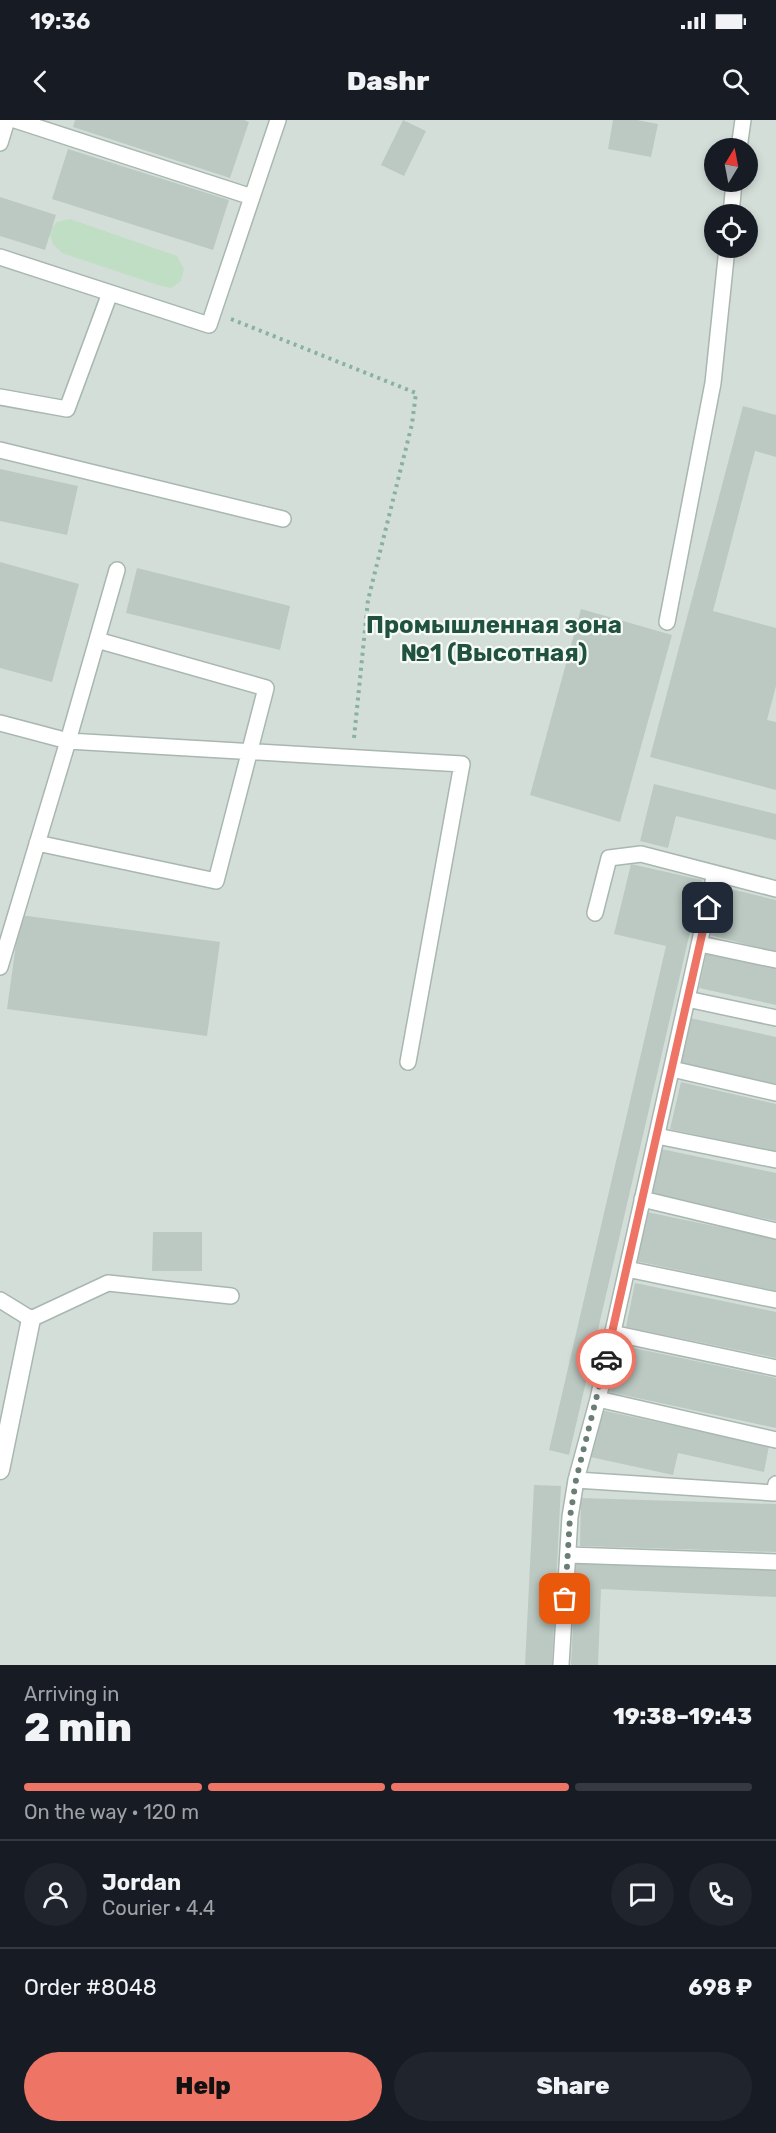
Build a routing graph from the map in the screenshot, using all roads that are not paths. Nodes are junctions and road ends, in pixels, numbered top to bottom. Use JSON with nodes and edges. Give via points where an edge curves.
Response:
{"nodes":[{"id":1,"x":8,"y":120,"type":"edge"},
{"id":2,"x":15,"y":120,"type":"edge"},
{"id":3,"x":278,"y":120,"type":"edge"},
{"id":4,"x":743,"y":120,"type":"edge"},
{"id":5,"x":740,"y":138,"type":"edge"},
{"id":6,"x":0,"y":143,"type":"edge"},
{"id":7,"x":252,"y":197,"type":"junction"},
{"id":8,"x":0,"y":257,"type":"edge"},
{"id":9,"x":726,"y":258,"type":"edge"},
{"id":10,"x":110,"y":293,"type":"junction"},
{"id":11,"x":0,"y":397,"type":"edge"},
{"id":12,"x":0,"y":450,"type":"edge"},
{"id":13,"x":283,"y":519,"type":"dead end"},
{"id":14,"x":117,"y":570,"type":"dead end"},
{"id":15,"x":667,"y":622,"type":"dead end"},
{"id":16,"x":97,"y":640,"type":"junction"},
{"id":17,"x":0,"y":723,"type":"edge"},
{"id":18,"x":68,"y":741,"type":"junction"},
{"id":19,"x":249,"y":751,"type":"junction"},
{"id":20,"x":37,"y":843,"type":"junction"},
{"id":21,"x":716,"y":873,"type":"junction"},
{"id":22,"x":776,"y":889,"type":"edge"},
{"id":23,"x":596,"y":914,"type":"dead end"},
{"id":24,"x":700,"y":944,"type":"junction"},
{"id":25,"x":776,"y":960,"type":"edge"},
{"id":26,"x":0,"y":967,"type":"edge"},
{"id":27,"x":687,"y":999,"type":"junction"},
{"id":28,"x":776,"y":1018,"type":"edge"},
{"id":29,"x":408,"y":1062,"type":"dead end"},
{"id":30,"x":672,"y":1070,"type":"junction"},
{"id":31,"x":776,"y":1093,"type":"edge"},
{"id":32,"x":657,"y":1136,"type":"junction"},
{"id":33,"x":776,"y":1160,"type":"edge"},
{"id":34,"x":642,"y":1199,"type":"junction"},
{"id":35,"x":776,"y":1231,"type":"edge"},
{"id":36,"x":627,"y":1269,"type":"junction"},
{"id":37,"x":231,"y":1296,"type":"dead end"},
{"id":38,"x":0,"y":1300,"type":"edge"},
{"id":39,"x":776,"y":1300,"type":"edge"},
{"id":40,"x":31,"y":1319,"type":"junction"},
{"id":41,"x":612,"y":1333,"type":"junction"},
{"id":42,"x":776,"y":1368,"type":"edge"},
{"id":43,"x":7,"y":1398,"type":"edge"},
{"id":44,"x":598,"y":1399,"type":"junction"},
{"id":45,"x":776,"y":1440,"type":"edge"},
{"id":46,"x":0,"y":1470,"type":"edge"},
{"id":47,"x":576,"y":1480,"type":"junction"},
{"id":48,"x":776,"y":1484,"type":"edge"},
{"id":49,"x":568,"y":1555,"type":"junction"},
{"id":50,"x":776,"y":1562,"type":"edge"},
{"id":51,"x":561,"y":1665,"type":"edge"}],
"edges":[{"from":1,"to":6,"type":"lane"},
{"from":2,"to":7,"type":"lane"},
{"from":3,"to":7,"type":"lane"},
{"from":4,"to":5,"type":"lane"},
{"from":7,"to":10,"type":"lane","via":[[209,325]]},
{"from":8,"to":10,"type":"lane"},
{"from":9,"to":15,"type":"lane","via":[[713,383]]},
{"from":10,"to":11,"type":"lane","via":[[67,409]]},
{"from":12,"to":13,"type":"lane"},
{"from":14,"to":16,"type":"lane"},
{"from":16,"to":18,"type":"lane"},
{"from":16,"to":19,"type":"lane","via":[[266,688]]},
{"from":17,"to":18,"type":"lane"},
{"from":18,"to":19,"type":"lane"},
{"from":18,"to":20,"type":"lane"},
{"from":19,"to":20,"type":"lane","via":[[216,881]]},
{"from":19,"to":29,"type":"lane","via":[[462,764]]},
{"from":20,"to":26,"type":"lane"},
{"from":21,"to":22,"type":"lane"},
{"from":21,"to":23,"type":"lane","via":[[641,854],[609,858]]},
{"from":21,"to":24,"type":"lane"},
{"from":24,"to":25,"type":"lane"},
{"from":24,"to":27,"type":"lane"},
{"from":27,"to":28,"type":"lane"},
{"from":27,"to":30,"type":"lane"},
{"from":30,"to":31,"type":"lane"},
{"from":30,"to":32,"type":"lane"},
{"from":32,"to":33,"type":"lane"},
{"from":32,"to":34,"type":"lane"},
{"from":34,"to":35,"type":"lane"},
{"from":34,"to":36,"type":"lane"},
{"from":36,"to":39,"type":"lane"},
{"from":36,"to":41,"type":"lane"},
{"from":37,"to":40,"type":"lane","via":[[108,1284]]},
{"from":38,"to":40,"type":"lane"},
{"from":40,"to":43,"type":"street"},
{"from":41,"to":42,"type":"lane"},
{"from":41,"to":44,"type":"lane"},
{"from":43,"to":46,"type":"street"},
{"from":44,"to":45,"type":"lane"},
{"from":44,"to":47,"type":"lane"},
{"from":47,"to":48,"type":"lane","via":[[774,1493]]},
{"from":47,"to":49,"type":"lane"},
{"from":49,"to":50,"type":"lane"},
{"from":49,"to":51,"type":"lane"}]}
